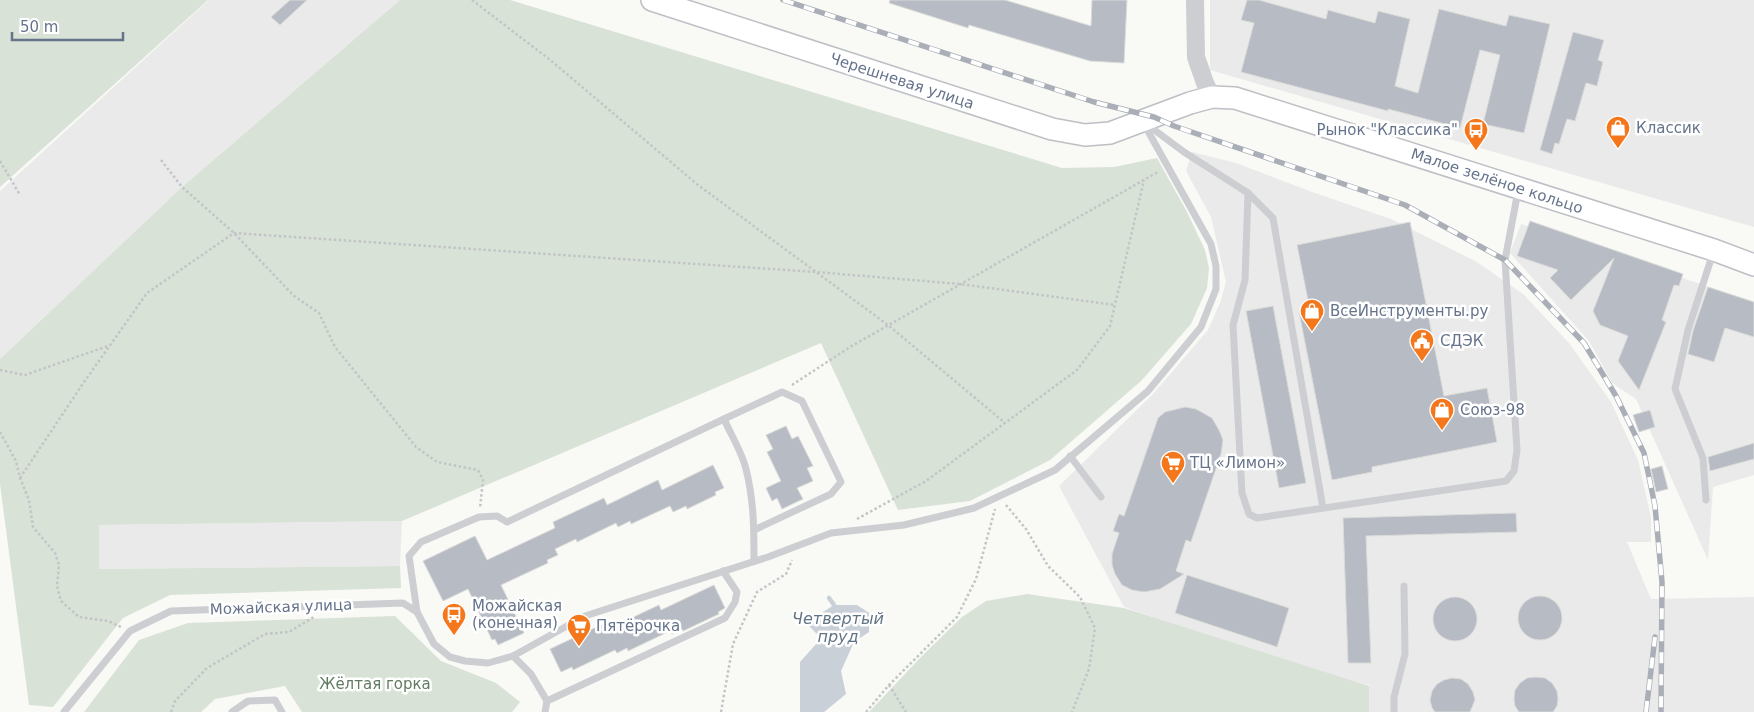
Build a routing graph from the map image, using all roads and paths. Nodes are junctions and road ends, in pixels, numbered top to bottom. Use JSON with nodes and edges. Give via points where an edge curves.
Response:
{"nodes":[{"id":1,"x":472,"y":0,"type":"edge"},
{"id":2,"x":652,"y":0,"type":"edge"},
{"id":3,"x":1195,"y":0,"type":"edge"},
{"id":4,"x":1212,"y":97,"type":"junction"},
{"id":5,"x":1148,"y":119,"type":"junction"},
{"id":6,"x":161,"y":160,"type":"dead end"},
{"id":7,"x":0,"y":161,"type":"edge"},
{"id":8,"x":1168,"y":166,"type":"junction"},
{"id":9,"x":1144,"y":180,"type":"junction"},
{"id":10,"x":1518,"y":188,"type":"junction"},
{"id":11,"x":1248,"y":193,"type":"junction"},
{"id":12,"x":20,"y":196,"type":"dead end"},
{"id":13,"x":234,"y":234,"type":"junction"},
{"id":14,"x":1714,"y":250,"type":"junction"},
{"id":15,"x":1754,"y":265,"type":"edge"},
{"id":16,"x":816,"y":272,"type":"junction"},
{"id":17,"x":960,"y":284,"type":"junction"},
{"id":18,"x":1115,"y":305,"type":"junction"},
{"id":19,"x":888,"y":325,"type":"junction"},
{"id":20,"x":110,"y":346,"type":"junction"},
{"id":21,"x":0,"y":370,"type":"edge"},
{"id":22,"x":782,"y":392,"type":"junction"},
{"id":23,"x":724,"y":419,"type":"junction"},
{"id":24,"x":1005,"y":423,"type":"junction"},
{"id":25,"x":0,"y":432,"type":"edge"},
{"id":26,"x":1070,"y":456,"type":"junction"},
{"id":27,"x":20,"y":478,"type":"junction"},
{"id":28,"x":998,"y":496,"type":"junction"},
{"id":29,"x":1101,"y":497,"type":"dead end"},
{"id":30,"x":1706,"y":500,"type":"dead end"},
{"id":31,"x":1323,"y":508,"type":"junction"},
{"id":32,"x":479,"y":517,"type":"junction"},
{"id":33,"x":857,"y":519,"type":"dead end"},
{"id":34,"x":754,"y":530,"type":"junction"},
{"id":35,"x":799,"y":545,"type":"junction"},
{"id":36,"x":754,"y":561,"type":"junction"},
{"id":37,"x":723,"y":571,"type":"junction"},
{"id":38,"x":1404,"y":586,"type":"dead end"},
{"id":39,"x":335,"y":605,"type":"junction"},
{"id":40,"x":417,"y":612,"type":"junction"},
{"id":41,"x":130,"y":631,"type":"junction"},
{"id":42,"x":513,"y":656,"type":"junction"},
{"id":43,"x":889,"y":686,"type":"junction"},
{"id":44,"x":547,"y":701,"type":"junction"},
{"id":45,"x":64,"y":712,"type":"edge"},
{"id":46,"x":171,"y":712,"type":"edge"},
{"id":47,"x":232,"y":712,"type":"edge"},
{"id":48,"x":282,"y":712,"type":"edge"},
{"id":49,"x":545,"y":712,"type":"edge"},
{"id":50,"x":721,"y":712,"type":"edge"},
{"id":51,"x":866,"y":712,"type":"edge"},
{"id":52,"x":906,"y":712,"type":"edge"},
{"id":53,"x":1072,"y":712,"type":"edge"},
{"id":54,"x":1394,"y":712,"type":"edge"}],
"edges":[{"from":1,"to":16,"type":"path","via":[[549,59],[698,185]]},
{"from":2,"to":5,"type":"main road","name":"Черешневая улица","via":[[1052,129],[1085,135],[1110,132]]},
{"from":3,"to":4,"type":"street","via":[[1196,57]]},
{"from":4,"to":5,"type":"main road","name":"Малое зелёное кольцо"},
{"from":4,"to":10,"type":"main road","name":"Малое зелёное кольцо","via":[[1235,98]]},
{"from":5,"to":8,"type":"lane"},
{"from":5,"to":11,"type":"lane","via":[[1184,152]]},
{"from":6,"to":13,"type":"path","via":[[182,187]]},
{"from":7,"to":12,"type":"path"},
{"from":8,"to":9,"type":"path"},
{"from":8,"to":26,"type":"lane","via":[[1211,244],[1216,266],[1216,289],[1201,327],[1148,391]]},
{"from":9,"to":17,"type":"path"},
{"from":9,"to":18,"type":"path"},
{"from":10,"to":14,"type":"main road","name":"Малое зелёное кольцо"},
{"from":10,"to":31,"type":"lane","via":[[1505,260],[1517,450],[1514,471],[1506,481]]},
{"from":11,"to":31,"type":"lane","via":[[1273,218]]},
{"from":11,"to":31,"type":"lane","via":[[1245,280],[1232,325],[1242,493],[1250,514],[1256,518]]},
{"from":13,"to":16,"type":"path"},
{"from":13,"to":20,"type":"path","via":[[147,293]]},
{"from":13,"to":32,"type":"path","via":[[294,296],[319,314],[335,347],[416,447],[437,462],[478,470],[483,480]]},
{"from":14,"to":15,"type":"main road","name":"Малое зелёное кольцо"},
{"from":14,"to":30,"type":"lane","via":[[1688,330],[1675,388],[1703,458]]},
{"from":16,"to":17,"type":"path"},
{"from":16,"to":19,"type":"path"},
{"from":17,"to":18,"type":"path"},
{"from":17,"to":19,"type":"path"},
{"from":18,"to":24,"type":"path","via":[[1110,326],[1077,370]]},
{"from":19,"to":22,"type":"path"},
{"from":19,"to":24,"type":"path"},
{"from":20,"to":21,"type":"path","via":[[25,375]]},
{"from":20,"to":27,"type":"path"},
{"from":22,"to":23,"type":"lane"},
{"from":22,"to":34,"type":"lane","via":[[802,401],[841,482],[831,494]]},
{"from":23,"to":32,"type":"lane","via":[[506,522],[497,516]]},
{"from":23,"to":34,"type":"lane","via":[[746,467],[754,508]]},
{"from":24,"to":33,"type":"path","via":[[926,481]]},
{"from":25,"to":27,"type":"path","via":[[16,461]]},
{"from":26,"to":28,"type":"lane","via":[[1055,470]]},
{"from":26,"to":29,"type":"lane"},
{"from":27,"to":41,"type":"path","via":[[29,500],[33,527],[55,553],[59,564],[57,586],[62,601],[80,617],[108,621]]},
{"from":28,"to":35,"type":"lane","via":[[974,508],[904,525],[831,533]]},
{"from":28,"to":43,"type":"path","via":[[976,579],[957,617]]},
{"from":28,"to":53,"type":"path","via":[[1026,529],[1048,566],[1080,597],[1095,628],[1089,669]]},
{"from":32,"to":40,"type":"lane","via":[[421,542],[409,556]]},
{"from":34,"to":36,"type":"lane"},
{"from":35,"to":36,"type":"lane"},
{"from":35,"to":50,"type":"path","via":[[786,574],[757,592],[732,644]]},
{"from":36,"to":37,"type":"lane"},
{"from":37,"to":42,"type":"lane","via":[[585,616]]},
{"from":37,"to":44,"type":"lane","via":[[737,592],[725,618]]},
{"from":38,"to":54,"type":"lane","via":[[1404,654],[1394,697]]},
{"from":39,"to":40,"type":"lane","name":"Можайская улица","via":[[402,603]]},
{"from":39,"to":41,"type":"lane","name":"Можайская улица","via":[[170,611]]},
{"from":39,"to":46,"type":"path","via":[[290,632],[265,634],[207,668],[175,701]]},
{"from":40,"to":42,"type":"lane","via":[[434,644],[450,657],[488,663]]},
{"from":41,"to":45,"type":"lane","name":"Можайская улица"},
{"from":42,"to":44,"type":"lane","via":[[531,674]]},
{"from":43,"to":51,"type":"path"},
{"from":43,"to":52,"type":"path"},
{"from":44,"to":49,"type":"lane"},
{"from":47,"to":48,"type":"lane","via":[[248,701],[275,700]]}]}
